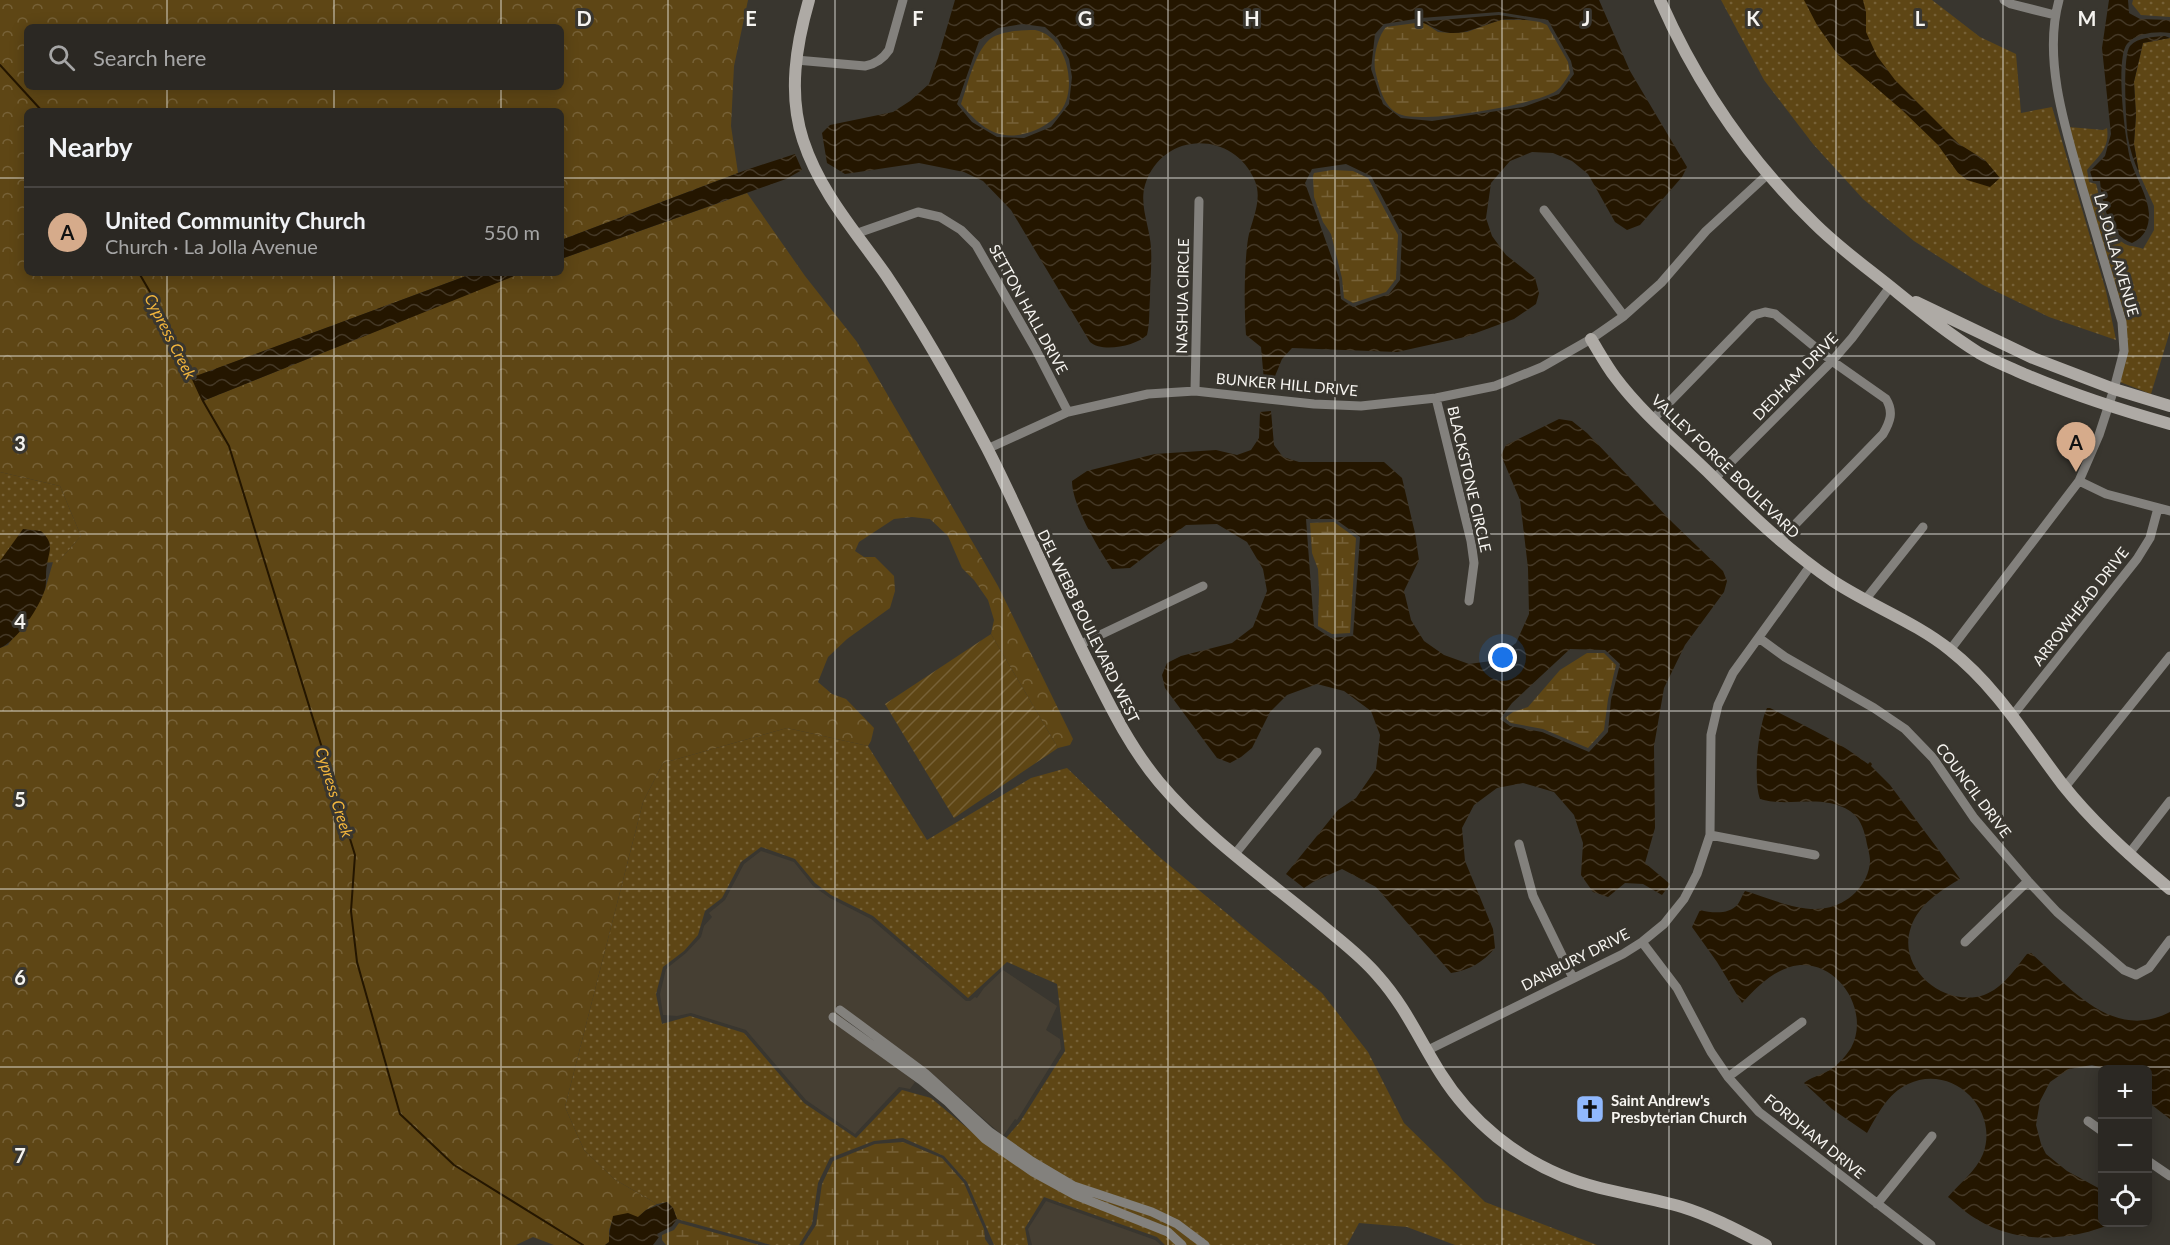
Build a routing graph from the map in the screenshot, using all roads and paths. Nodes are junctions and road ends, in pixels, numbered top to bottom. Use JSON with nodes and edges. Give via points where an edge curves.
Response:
{"nodes":[{"id":1,"x":809,"y":0,"type":"edge"},
{"id":2,"x":903,"y":0,"type":"edge"},
{"id":3,"x":1660,"y":0,"type":"edge"},
{"id":4,"x":2004,"y":0,"type":"edge"},
{"id":5,"x":2059,"y":0,"type":"edge"},
{"id":6,"x":2055,"y":15,"type":"junction"},
{"id":7,"x":796,"y":60,"type":"junction"},
{"id":8,"x":1768,"y":174,"type":"junction"},
{"id":9,"x":1199,"y":201,"type":"dead end"},
{"id":10,"x":1544,"y":210,"type":"dead end"},
{"id":11,"x":855,"y":234,"type":"junction"},
{"id":12,"x":1893,"y":290,"type":"junction"},
{"id":13,"x":1624,"y":316,"type":"junction"},
{"id":14,"x":1591,"y":339,"type":"junction"},
{"id":15,"x":2001,"y":344,"type":"junction"},
{"id":16,"x":2032,"y":358,"type":"junction"},
{"id":17,"x":1993,"y":360,"type":"junction"},
{"id":18,"x":1832,"y":362,"type":"junction"},
{"id":19,"x":2026,"y":374,"type":"junction"},
{"id":20,"x":2114,"y":389,"type":"junction"},
{"id":21,"x":1195,"y":391,"type":"junction"},
{"id":22,"x":1436,"y":398,"type":"junction"},
{"id":23,"x":2108,"y":406,"type":"junction"},
{"id":24,"x":2170,"y":406,"type":"edge"},
{"id":25,"x":1068,"y":412,"type":"junction"},
{"id":26,"x":1653,"y":419,"type":"junction"},
{"id":27,"x":2170,"y":424,"type":"edge"},
{"id":28,"x":987,"y":449,"type":"junction"},
{"id":29,"x":1714,"y":479,"type":"junction"},
{"id":30,"x":2079,"y":482,"type":"junction"},
{"id":31,"x":2158,"y":508,"type":"junction"},
{"id":32,"x":2170,"y":511,"type":"edge"},
{"id":33,"x":1923,"y":527,"type":"dead end"},
{"id":34,"x":1779,"y":541,"type":"junction"},
{"id":35,"x":1811,"y":565,"type":"junction"},
{"id":36,"x":1203,"y":586,"type":"dead end"},
{"id":37,"x":1865,"y":600,"type":"junction"},
{"id":38,"x":1469,"y":601,"type":"dead end"},
{"id":39,"x":1758,"y":638,"type":"junction"},
{"id":40,"x":1079,"y":645,"type":"junction"},
{"id":41,"x":1950,"y":650,"type":"junction"},
{"id":42,"x":2170,"y":656,"type":"edge"},
{"id":43,"x":2013,"y":715,"type":"junction"},
{"id":44,"x":1317,"y":752,"type":"dead end"},
{"id":45,"x":2065,"y":787,"type":"junction"},
{"id":46,"x":2170,"y":801,"type":"edge"},
{"id":47,"x":1710,"y":835,"type":"junction"},
{"id":48,"x":1520,"y":844,"type":"dead end"},
{"id":49,"x":1235,"y":854,"type":"junction"},
{"id":50,"x":1815,"y":855,"type":"dead end"},
{"id":51,"x":2128,"y":855,"type":"junction"},
{"id":52,"x":2028,"y":881,"type":"junction"},
{"id":53,"x":2170,"y":889,"type":"edge"},
{"id":54,"x":2170,"y":940,"type":"edge"},
{"id":55,"x":1642,"y":942,"type":"junction"},
{"id":56,"x":1965,"y":942,"type":"dead end"},
{"id":57,"x":1573,"y":978,"type":"junction"},
{"id":58,"x":837,"y":1014,"type":"dead end"},
{"id":59,"x":1802,"y":1022,"type":"dead end"},
{"id":60,"x":850,"y":1024,"type":"junction"},
{"id":61,"x":1428,"y":1050,"type":"junction"},
{"id":62,"x":1728,"y":1077,"type":"junction"},
{"id":63,"x":2088,"y":1120,"type":"dead end"},
{"id":64,"x":2098,"y":1127,"type":"edge"},
{"id":65,"x":1932,"y":1136,"type":"dead end"},
{"id":66,"x":2152,"y":1164,"type":"edge"},
{"id":67,"x":2170,"y":1176,"type":"edge"},
{"id":68,"x":1877,"y":1204,"type":"junction"},
{"id":69,"x":1182,"y":1245,"type":"edge"},
{"id":70,"x":1205,"y":1245,"type":"edge"},
{"id":71,"x":1766,"y":1245,"type":"edge"},
{"id":72,"x":1931,"y":1245,"type":"edge"}],
"edges":[{"from":1,"to":7,"type":"street","name":"DEL WEBB BOULEVARD WEST"},
{"from":2,"to":7,"type":"street","via":[[888,50],[876,63],[866,66]]},
{"from":3,"to":8,"type":"street","via":[[1706,89]]},
{"from":4,"to":6,"type":"street"},
{"from":5,"to":6,"type":"street","name":"LA JOLLA AVENUE"},
{"from":6,"to":20,"type":"street","name":"LA JOLLA AVENUE","via":[[2060,110],[2121,322],[2124,351]]},
{"from":7,"to":11,"type":"street","name":"DEL WEBB BOULEVARD WEST","via":[[795,96],[803,138],[826,193]]},
{"from":8,"to":12,"type":"street","via":[[1814,223]]},
{"from":8,"to":13,"type":"street","name":"BUNKER HILL DRIVE"},
{"from":9,"to":21,"type":"street","name":"NASHUA CIRCLE"},
{"from":10,"to":13,"type":"street"},
{"from":11,"to":25,"type":"street","name":"SETTON HALL DRIVE","via":[[918,212],[940,217],[961,230],[976,245]]},
{"from":11,"to":28,"type":"street","name":"DEL WEBB BOULEVARD WEST","via":[[914,320]]},
{"from":12,"to":15,"type":"street"},
{"from":12,"to":17,"type":"street"},
{"from":12,"to":18,"type":"street","name":"DEDHAM DRIVE"},
{"from":13,"to":14,"type":"street","name":"BUNKER HILL DRIVE"},
{"from":14,"to":22,"type":"street","name":"BUNKER HILL DRIVE","via":[[1542,367],[1495,386]]},
{"from":14,"to":26,"type":"street","name":"VALLEY FORGE BOULEVARD","via":[[1616,378]]},
{"from":15,"to":16,"type":"street"},
{"from":15,"to":17,"type":"street"},
{"from":16,"to":19,"type":"street"},
{"from":16,"to":20,"type":"street"},
{"from":17,"to":19,"type":"street"},
{"from":18,"to":26,"type":"street","via":[[1775,314],[1760,312]]},
{"from":18,"to":29,"type":"street","name":"DEDHAM DRIVE"},
{"from":18,"to":34,"type":"street","via":[[1886,399],[1891,422],[1883,435]]},
{"from":19,"to":23,"type":"street"},
{"from":20,"to":23,"type":"street","name":"LA JOLLA AVENUE"},
{"from":20,"to":24,"type":"street"},
{"from":21,"to":22,"type":"street","name":"BUNKER HILL DRIVE","via":[[1361,406]]},
{"from":21,"to":25,"type":"street","name":"BUNKER HILL DRIVE","via":[[1148,394]]},
{"from":22,"to":38,"type":"street","name":"BLACKSTONE CIRCLE","via":[[1471,541],[1474,563]]},
{"from":23,"to":27,"type":"street"},
{"from":23,"to":30,"type":"street","name":"LA JOLLA AVENUE"},
{"from":25,"to":28,"type":"street","name":"BUNKER HILL DRIVE"},
{"from":26,"to":29,"type":"street","name":"VALLEY FORGE BOULEVARD"},
{"from":28,"to":40,"type":"street","name":"DEL WEBB BOULEVARD WEST"},
{"from":29,"to":34,"type":"street","name":"VALLEY FORGE BOULEVARD"},
{"from":30,"to":31,"type":"street"},
{"from":30,"to":41,"type":"street","name":"LA JOLLA AVENUE"},
{"from":31,"to":32,"type":"street"},
{"from":31,"to":43,"type":"street","name":"ARROWHEAD DRIVE","via":[[2150,538],[2137,559]]},
{"from":33,"to":37,"type":"street"},
{"from":34,"to":35,"type":"street","name":"VALLEY FORGE BOULEVARD"},
{"from":35,"to":37,"type":"street","name":"VALLEY FORGE BOULEVARD"},
{"from":35,"to":39,"type":"street","name":"DANBURY DRIVE"},
{"from":36,"to":40,"type":"street"},
{"from":37,"to":41,"type":"street","name":"VALLEY FORGE BOULEVARD"},
{"from":39,"to":47,"type":"street","name":"DANBURY DRIVE","via":[[1733,673],[1713,725]]},
{"from":39,"to":52,"type":"street","name":"COUNCIL DRIVE","via":[[1905,729],[1933,758],[1974,818]]},
{"from":40,"to":49,"type":"street","name":"DEL WEBB BOULEVARD WEST","via":[[1117,720],[1159,782]]},
{"from":41,"to":43,"type":"street","name":"VALLEY FORGE BOULEVARD"},
{"from":42,"to":45,"type":"street"},
{"from":43,"to":45,"type":"street","name":"VALLEY FORGE BOULEVARD"},
{"from":44,"to":49,"type":"street"},
{"from":45,"to":51,"type":"street","name":"VALLEY FORGE BOULEVARD"},
{"from":46,"to":51,"type":"street"},
{"from":47,"to":50,"type":"street"},
{"from":47,"to":55,"type":"street","name":"DANBURY DRIVE","via":[[1684,899],[1664,924]]},
{"from":48,"to":57,"type":"street","via":[[1533,896]]},
{"from":49,"to":61,"type":"street","name":"DEL WEBB BOULEVARD WEST","via":[[1377,974]]},
{"from":51,"to":53,"type":"street","name":"VALLEY FORGE BOULEVARD"},
{"from":52,"to":54,"type":"street","name":"COUNCIL DRIVE","via":[[2057,912],[2124,970],[2136,975],[2149,968]]},
{"from":52,"to":56,"type":"street"},
{"from":55,"to":57,"type":"street","name":"DANBURY DRIVE"},
{"from":55,"to":62,"type":"street","name":"FORDHAM DRIVE","via":[[1677,988]]},
{"from":57,"to":61,"type":"street","name":"DANBURY DRIVE"},
{"from":58,"to":60,"type":"street"},
{"from":59,"to":62,"type":"street"},
{"from":60,"to":69,"type":"street","via":[[948,1102],[985,1138],[1033,1172],[1075,1195],[1168,1232]]},
{"from":60,"to":70,"type":"street","via":[[926,1073],[990,1132],[1030,1160],[1074,1186],[1177,1224]]},
{"from":61,"to":71,"type":"street","name":"DEL WEBB BOULEVARD WEST","via":[[1444,1079],[1471,1113],[1500,1140],[1533,1162],[1582,1183],[1685,1208]]},
{"from":62,"to":68,"type":"street","name":"FORDHAM DRIVE","via":[[1759,1112]]},
{"from":63,"to":64,"type":"street"},
{"from":65,"to":68,"type":"street"},
{"from":66,"to":67,"type":"street"},
{"from":68,"to":72,"type":"street","name":"FORDHAM DRIVE"}]}
